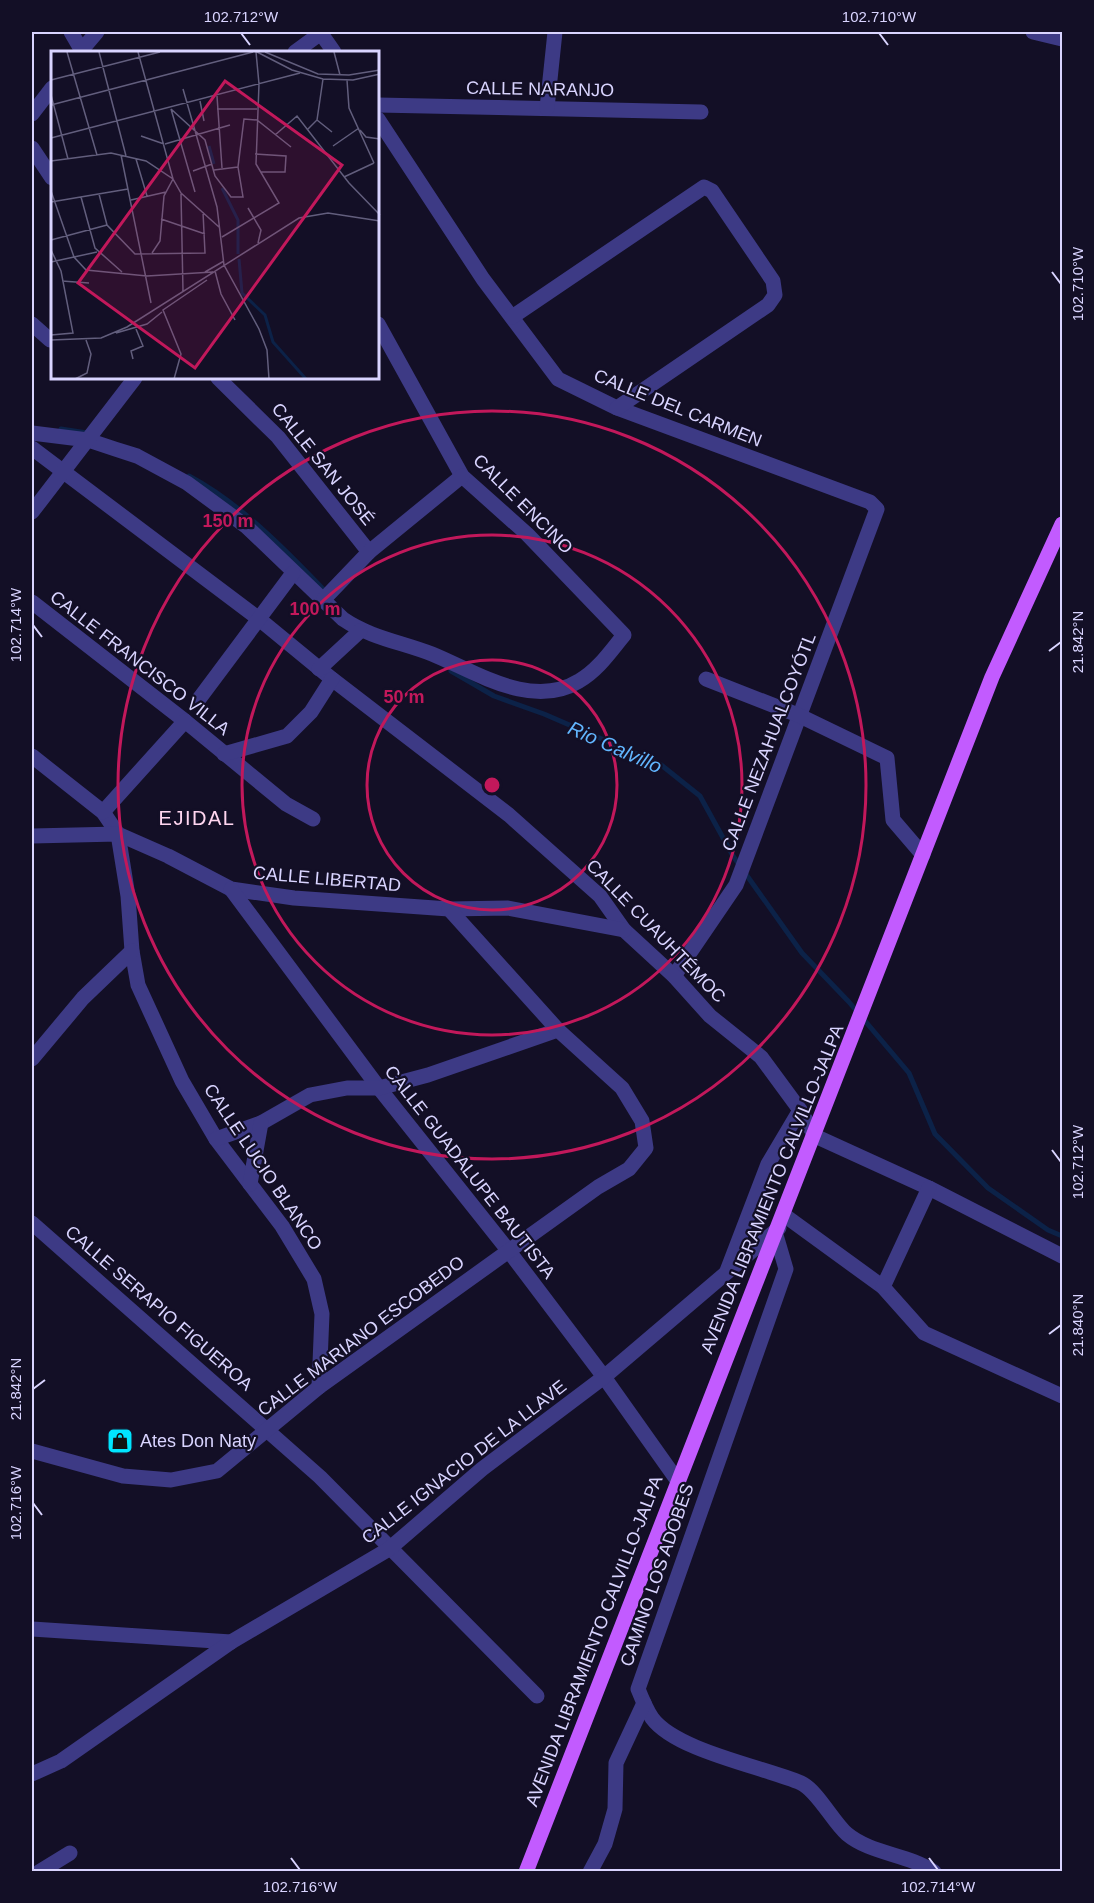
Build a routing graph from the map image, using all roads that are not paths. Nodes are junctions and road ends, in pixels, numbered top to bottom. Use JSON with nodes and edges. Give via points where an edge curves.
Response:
{"nodes":[{"id":1,"x":71,"y":32,"type":"edge"},
{"id":2,"x":97,"y":32,"type":"edge"},
{"id":3,"x":320,"y":32,"type":"edge"},
{"id":4,"x":555,"y":32,"type":"edge"},
{"id":5,"x":1033,"y":32,"type":"edge"},
{"id":6,"x":1062,"y":39,"type":"edge"},
{"id":7,"x":80,"y":51,"type":"edge"},
{"id":8,"x":82,"y":51,"type":"edge"},
{"id":9,"x":297,"y":51,"type":"edge"},
{"id":10,"x":333,"y":51,"type":"edge"},
{"id":11,"x":51,"y":89,"type":"edge"},
{"id":12,"x":380,"y":105,"type":"edge"},
{"id":13,"x":547,"y":108,"type":"junction"},
{"id":14,"x":701,"y":112,"type":"dead end"},
{"id":15,"x":32,"y":114,"type":"edge"},
{"id":16,"x":380,"y":122,"type":"edge"},
{"id":17,"x":32,"y":148,"type":"edge"},
{"id":18,"x":51,"y":176,"type":"edge"},
{"id":19,"x":512,"y":317,"type":"junction"},
{"id":20,"x":32,"y":324,"type":"edge"},
{"id":21,"x":380,"y":328,"type":"edge"},
{"id":22,"x":50,"y":340,"type":"dead end"},
{"id":23,"x":133,"y":380,"type":"edge"},
{"id":24,"x":220,"y":380,"type":"edge"},
{"id":25,"x":617,"y":408,"type":"junction"},
{"id":26,"x":32,"y":433,"type":"edge"},
{"id":27,"x":88,"y":440,"type":"junction"},
{"id":28,"x":32,"y":448,"type":"edge"},
{"id":29,"x":64,"y":472,"type":"junction"},
{"id":30,"x":462,"y":476,"type":"junction"},
{"id":31,"x":877,"y":509,"type":"joint"},
{"id":32,"x":32,"y":512,"type":"edge"},
{"id":33,"x":1062,"y":524,"type":"edge"},
{"id":34,"x":369,"y":552,"type":"junction"},
{"id":35,"x":293,"y":573,"type":"junction"},
{"id":36,"x":324,"y":599,"type":"junction"},
{"id":37,"x":32,"y":602,"type":"edge"},
{"id":38,"x":259,"y":619,"type":"junction"},
{"id":39,"x":360,"y":630,"type":"junction"},
{"id":40,"x":319,"y":669,"type":"junction"},
{"id":41,"x":332,"y":679,"type":"junction"},
{"id":42,"x":706,"y":679,"type":"dead end"},
{"id":43,"x":199,"y":699,"type":"dead end"},
{"id":44,"x":798,"y":715,"type":"junction"},
{"id":45,"x":185,"y":721,"type":"junction"},
{"id":46,"x":224,"y":754,"type":"junction"},
{"id":47,"x":32,"y":756,"type":"edge"},
{"id":48,"x":103,"y":812,"type":"junction"},
{"id":49,"x":313,"y":819,"type":"dead end"},
{"id":50,"x":118,"y":834,"type":"junction"},
{"id":51,"x":32,"y":836,"type":"edge"},
{"id":52,"x":923,"y":855,"type":"junction"},
{"id":53,"x":231,"y":889,"type":"junction"},
{"id":54,"x":449,"y":909,"type":"junction"},
{"id":55,"x":624,"y":930,"type":"junction"},
{"id":56,"x":132,"y":951,"type":"junction"},
{"id":57,"x":674,"y":976,"type":"junction"},
{"id":58,"x":558,"y":1030,"type":"junction"},
{"id":59,"x":32,"y":1058,"type":"edge"},
{"id":60,"x":379,"y":1088,"type":"junction"},
{"id":61,"x":800,"y":1110,"type":"junction"},
{"id":62,"x":261,"y":1123,"type":"junction"},
{"id":63,"x":814,"y":1136,"type":"junction"},
{"id":64,"x":216,"y":1139,"type":"junction"},
{"id":65,"x":250,"y":1184,"type":"junction"},
{"id":66,"x":929,"y":1188,"type":"junction"},
{"id":67,"x":32,"y":1223,"type":"edge"},
{"id":68,"x":780,"y":1226,"type":"junction"},
{"id":69,"x":508,"y":1250,"type":"junction"},
{"id":70,"x":1062,"y":1256,"type":"edge"},
{"id":71,"x":727,"y":1272,"type":"junction"},
{"id":72,"x":883,"y":1287,"type":"junction"},
{"id":73,"x":604,"y":1377,"type":"junction"},
{"id":74,"x":319,"y":1387,"type":"junction"},
{"id":75,"x":1062,"y":1396,"type":"edge"},
{"id":76,"x":269,"y":1430,"type":"junction"},
{"id":77,"x":32,"y":1451,"type":"edge"},
{"id":78,"x":677,"y":1480,"type":"junction"},
{"id":79,"x":389,"y":1549,"type":"junction"},
{"id":80,"x":32,"y":1629,"type":"edge"},
{"id":81,"x":231,"y":1642,"type":"junction"},
{"id":82,"x":537,"y":1696,"type":"dead end"},
{"id":83,"x":644,"y":1703,"type":"junction"},
{"id":84,"x":32,"y":1774,"type":"edge"},
{"id":85,"x":70,"y":1853,"type":"dead end"},
{"id":86,"x":39,"y":1872,"type":"edge"},
{"id":87,"x":526,"y":1872,"type":"edge"},
{"id":88,"x":590,"y":1872,"type":"edge"},
{"id":89,"x":934,"y":1872,"type":"edge"}],
"edges":[{"from":1,"to":7,"type":"street"},
{"from":2,"to":8,"type":"street"},
{"from":3,"to":9,"type":"street"},
{"from":3,"to":10,"type":"street"},
{"from":4,"to":13,"type":"street"},
{"from":5,"to":6,"type":"street"},
{"from":11,"to":15,"type":"street"},
{"from":12,"to":13,"type":"street","name":"CALLE NARANJO"},
{"from":13,"to":14,"type":"street","name":"CALLE NARANJO"},
{"from":16,"to":19,"type":"street","name":"CALLE DEL CARMEN"},
{"from":17,"to":18,"type":"street"},
{"from":19,"to":25,"type":"street","name":"CALLE DEL CARMEN","via":[[558,379]]},
{"from":19,"to":25,"type":"street","via":[[704,187],[712,191],[773,281],[775,295],[768,305]]},
{"from":20,"to":22,"type":"street"},
{"from":21,"to":30,"type":"street","name":"CALLE ENCINO"},
{"from":23,"to":27,"type":"street"},
{"from":24,"to":34,"type":"street","name":"CALLE SAN JOSÉ","via":[[278,437]]},
{"from":25,"to":31,"type":"street","name":"CALLE DEL CARMEN","via":[[870,502]]},
{"from":26,"to":27,"type":"street"},
{"from":27,"to":29,"type":"street"},
{"from":27,"to":35,"type":"street","via":[[137,456],[187,483],[247,527]]},
{"from":28,"to":29,"type":"street","name":"CALLE CUAUHTÉMOC"},
{"from":29,"to":32,"type":"street"},
{"from":29,"to":38,"type":"street","name":"CALLE CUAUHTÉMOC"},
{"from":30,"to":34,"type":"street"},
{"from":30,"to":39,"type":"street","name":"CALLE ENCINO","via":[[527,534],[624,635],[597,667],[578,682],[555,691],[538,691],[499,684],[429,653]]},
{"from":31,"to":44,"type":"street","name":"CALLE NEZAHUALCOYÓTL"},
{"from":33,"to":52,"type":"main road","name":"AVENIDA LIBRAMIENTO CALVILLO-JALPA","via":[[992,677]]},
{"from":34,"to":36,"type":"street"},
{"from":35,"to":36,"type":"street"},
{"from":35,"to":38,"type":"street"},
{"from":36,"to":39,"type":"street"},
{"from":37,"to":45,"type":"street","name":"CALLE FRANCISCO VILLA"},
{"from":38,"to":40,"type":"street","name":"CALLE CUAUHTÉMOC"},
{"from":38,"to":43,"type":"street"},
{"from":39,"to":40,"type":"street"},
{"from":40,"to":41,"type":"street","name":"CALLE CUAUHTÉMOC"},
{"from":41,"to":46,"type":"street","via":[[311,712],[287,736]]},
{"from":41,"to":55,"type":"street","name":"CALLE CUAUHTÉMOC","via":[[509,815],[600,896]]},
{"from":42,"to":44,"type":"street"},
{"from":44,"to":52,"type":"street","via":[[886,758],[893,820]]},
{"from":44,"to":57,"type":"street","name":"CALLE NEZAHUALCOYÓTL","via":[[736,885]]},
{"from":45,"to":46,"type":"street","name":"CALLE FRANCISCO VILLA"},
{"from":45,"to":48,"type":"street"},
{"from":46,"to":49,"type":"street","name":"CALLE FRANCISCO VILLA","via":[[286,804]]},
{"from":47,"to":48,"type":"street"},
{"from":48,"to":50,"type":"street"},
{"from":50,"to":51,"type":"street"},
{"from":50,"to":53,"type":"street","name":"CALLE LIBERTAD"},
{"from":50,"to":56,"type":"street","name":"CALLE LUCIO BLANCO"},
{"from":52,"to":63,"type":"main road","name":"AVENIDA LIBRAMIENTO CALVILLO-JALPA"},
{"from":53,"to":54,"type":"street","name":"CALLE LIBERTAD","via":[[294,898]]},
{"from":53,"to":60,"type":"street","name":"CALLE GUADALUPE BAUTISTA"},
{"from":54,"to":55,"type":"street","name":"CALLE LIBERTAD","via":[[508,908]]},
{"from":54,"to":58,"type":"street"},
{"from":55,"to":57,"type":"street","name":"CALLE CUAUHTÉMOC"},
{"from":56,"to":59,"type":"street","via":[[83,998]]},
{"from":56,"to":64,"type":"street","name":"CALLE LUCIO BLANCO","via":[[138,985],[155,1026]]},
{"from":57,"to":61,"type":"street","name":"CALLE CUAUHTÉMOC","via":[[710,1016],[761,1057]]},
{"from":58,"to":60,"type":"street"},
{"from":58,"to":69,"type":"street","name":"CALLE MARIANO ESCOBEDO","via":[[622,1088],[642,1121],[646,1148],[629,1169],[598,1186]]},
{"from":60,"to":62,"type":"street","via":[[347,1088],[310,1095]]},
{"from":60,"to":69,"type":"street","name":"CALLE GUADALUPE BAUTISTA"},
{"from":61,"to":63,"type":"street","name":"CALLE CUAUHTÉMOC"},
{"from":61,"to":71,"type":"street","via":[[768,1164]]},
{"from":62,"to":64,"type":"street"},
{"from":62,"to":65,"type":"street"},
{"from":63,"to":66,"type":"street"},
{"from":63,"to":68,"type":"main road","name":"AVENIDA LIBRAMIENTO CALVILLO-JALPA"},
{"from":64,"to":65,"type":"street","name":"CALLE LUCIO BLANCO"},
{"from":65,"to":74,"type":"street","name":"CALLE LUCIO BLANCO","via":[[282,1226],[314,1279],[322,1314]]},
{"from":66,"to":70,"type":"street"},
{"from":66,"to":72,"type":"street"},
{"from":67,"to":76,"type":"street","name":"CALLE SERAPIO FIGUEROA"},
{"from":68,"to":71,"type":"street","name":"CALLE IGNACIO DE LA LLAVE"},
{"from":68,"to":72,"type":"street"},
{"from":68,"to":78,"type":"main road","name":"AVENIDA LIBRAMIENTO CALVILLO-JALPA"},
{"from":68,"to":83,"type":"street","name":"CAMINO LOS ADOBES","via":[[786,1269],[647,1659],[638,1689]]},
{"from":69,"to":73,"type":"street","name":"CALLE GUADALUPE BAUTISTA"},
{"from":69,"to":74,"type":"street","name":"CALLE MARIANO ESCOBEDO"},
{"from":71,"to":73,"type":"street","name":"CALLE IGNACIO DE LA LLAVE"},
{"from":72,"to":75,"type":"street","via":[[924,1332]]},
{"from":73,"to":78,"type":"street","name":"CALLE GUADALUPE BAUTISTA"},
{"from":73,"to":79,"type":"street","name":"CALLE IGNACIO DE LA LLAVE","via":[[482,1469]]},
{"from":74,"to":76,"type":"street","name":"CALLE MARIANO ESCOBEDO"},
{"from":76,"to":77,"type":"street","name":"CALLE MARIANO ESCOBEDO","via":[[217,1471],[171,1480],[123,1476]]},
{"from":76,"to":79,"type":"street","name":"CALLE SERAPIO FIGUEROA"},
{"from":78,"to":87,"type":"main road","name":"AVENIDA LIBRAMIENTO CALVILLO-JALPA"},
{"from":79,"to":81,"type":"street","name":"CALLE IGNACIO DE LA LLAVE"},
{"from":79,"to":82,"type":"street","name":"CALLE SERAPIO FIGUEROA"},
{"from":80,"to":81,"type":"street"},
{"from":81,"to":84,"type":"street","name":"CALLE IGNACIO DE LA LLAVE","via":[[61,1761]]},
{"from":83,"to":88,"type":"street","via":[[616,1763],[615,1809],[605,1844]]},
{"from":83,"to":89,"type":"street","via":[[666,1731],[746,1766],[804,1784],[847,1834]]},
{"from":85,"to":86,"type":"street"}]}
